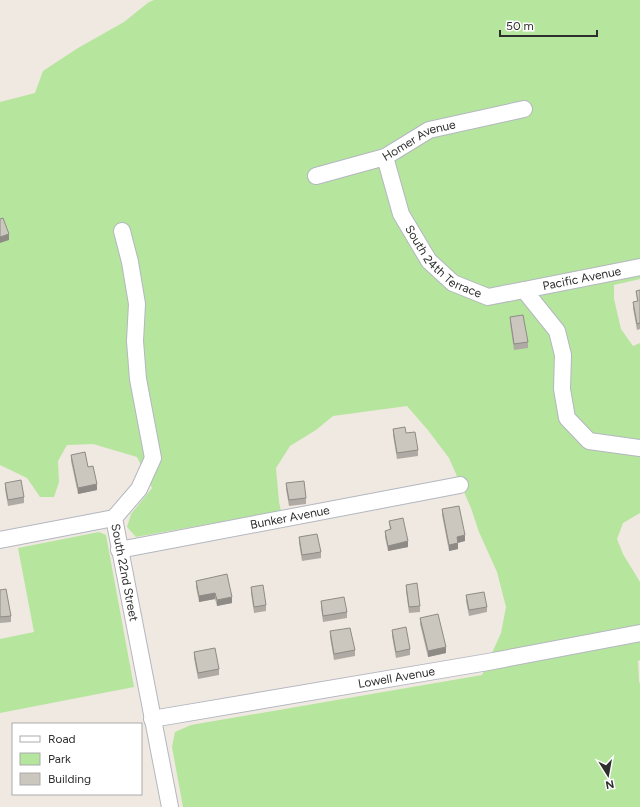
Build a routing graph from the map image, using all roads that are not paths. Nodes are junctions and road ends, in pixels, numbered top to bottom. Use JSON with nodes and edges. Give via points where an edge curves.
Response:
{"nodes":[{"id":1,"x":524,"y":109,"type":"dead end"},
{"id":2,"x":385,"y":157,"type":"junction"},
{"id":3,"x":316,"y":176,"type":"dead end"},
{"id":4,"x":122,"y":231,"type":"dead end"},
{"id":5,"x":640,"y":267,"type":"edge"},
{"id":6,"x":524,"y":290,"type":"junction"},
{"id":7,"x":640,"y":448,"type":"edge"},
{"id":8,"x":460,"y":485,"type":"dead end"},
{"id":9,"x":114,"y":518,"type":"junction"},
{"id":10,"x":0,"y":540,"type":"edge"},
{"id":11,"x":119,"y":550,"type":"junction"},
{"id":12,"x":640,"y":633,"type":"edge"},
{"id":13,"x":152,"y":718,"type":"junction"},
{"id":14,"x":170,"y":807,"type":"edge"}],
"edges":[{"from":1,"to":2,"type":"street","name":"Homer Avenue","via":[[430,130]]},
{"from":2,"to":3,"type":"street","name":"Homer Avenue"},
{"from":2,"to":6,"type":"street","name":"South 24th Terrace","via":[[401,214],[429,261],[453,283],[488,297]]},
{"from":4,"to":9,"type":"street","name":"South 22nd Street","via":[[137,304],[135,341],[138,379],[153,458],[139,489]]},
{"from":5,"to":6,"type":"street","name":"Pacific Avenue"},
{"from":6,"to":7,"type":"street","via":[[557,331],[564,355],[562,389],[567,418],[589,441]]},
{"from":8,"to":11,"type":"street","name":"Bunker Avenue"},
{"from":9,"to":10,"type":"street"},
{"from":9,"to":11,"type":"street","name":"South 22nd Street"},
{"from":11,"to":13,"type":"street","name":"South 22nd Street"},
{"from":12,"to":13,"type":"street","name":"Lowell Avenue","via":[[488,662]]},
{"from":13,"to":14,"type":"street","name":"South 22nd Street"}]}
